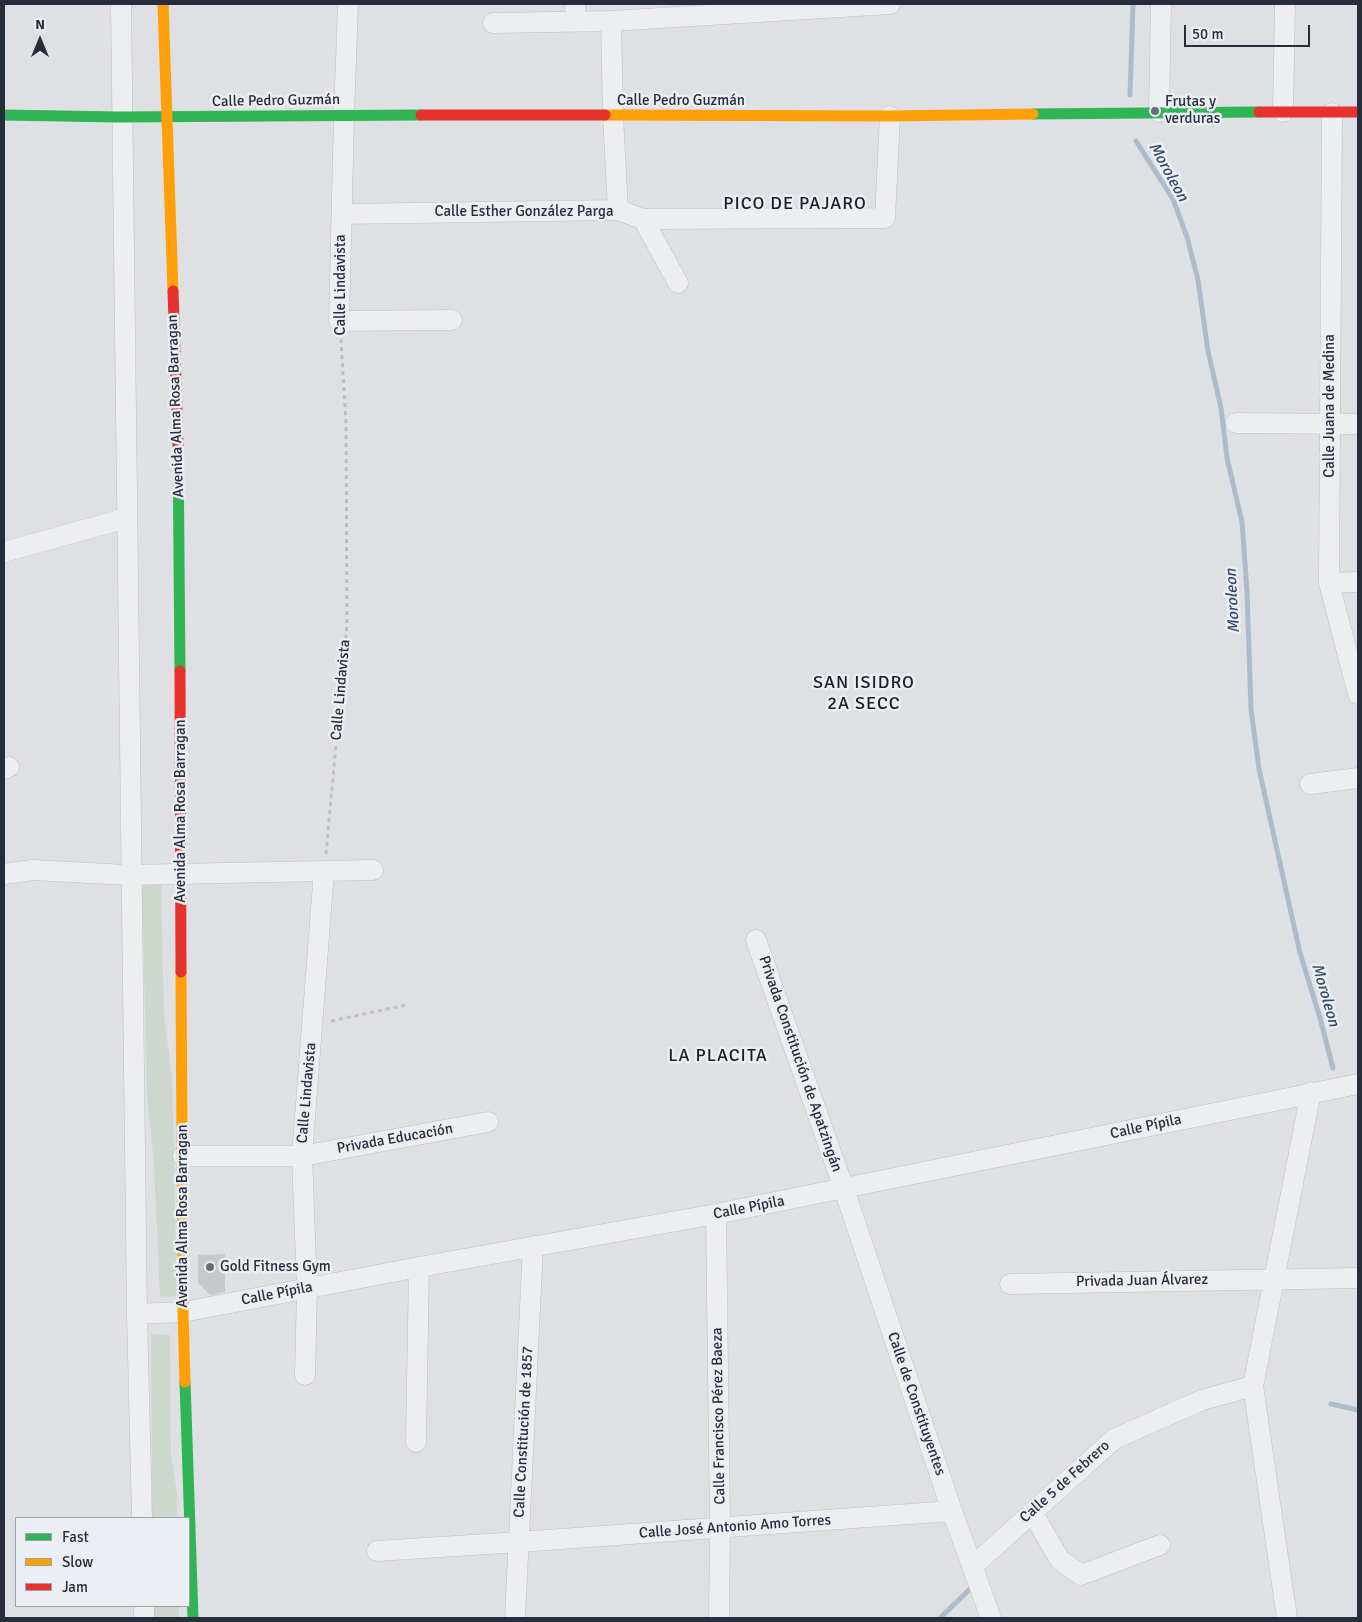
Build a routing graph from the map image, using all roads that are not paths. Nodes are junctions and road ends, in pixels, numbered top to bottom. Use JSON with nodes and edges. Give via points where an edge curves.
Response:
{"nodes":[{"id":1,"x":121,"y":4,"type":"edge"},
{"id":2,"x":163,"y":4,"type":"edge"},
{"id":3,"x":348,"y":4,"type":"edge"},
{"id":4,"x":890,"y":4,"type":"edge"},
{"id":5,"x":1161,"y":4,"type":"edge"},
{"id":6,"x":1285,"y":4,"type":"edge"},
{"id":7,"x":816,"y":6,"type":"edge"},
{"id":8,"x":687,"y":10,"type":"edge"},
{"id":9,"x":575,"y":13,"type":"edge"},
{"id":10,"x":611,"y":22,"type":"junction"},
{"id":11,"x":493,"y":24,"type":"dead end"},
{"id":12,"x":1159,"y":112,"type":"junction"},
{"id":13,"x":1283,"y":112,"type":"junction"},
{"id":14,"x":1358,"y":112,"type":"edge"},
{"id":15,"x":1332,"y":113,"type":"junction"},
{"id":16,"x":4,"y":115,"type":"edge"},
{"id":17,"x":344,"y":115,"type":"junction"},
{"id":18,"x":613,"y":116,"type":"junction"},
{"id":19,"x":890,"y":116,"type":"junction"},
{"id":20,"x":123,"y":117,"type":"junction"},
{"id":21,"x":166,"y":117,"type":"junction"},
{"id":22,"x":618,"y":210,"type":"junction"},
{"id":23,"x":342,"y":214,"type":"junction"},
{"id":24,"x":642,"y":219,"type":"junction"},
{"id":25,"x":678,"y":282,"type":"dead end"},
{"id":26,"x":452,"y":320,"type":"dead end"},
{"id":27,"x":1236,"y":423,"type":"dead end"},
{"id":28,"x":1330,"y":424,"type":"junction"},
{"id":29,"x":1358,"y":424,"type":"edge"},
{"id":30,"x":127,"y":518,"type":"junction"},
{"id":31,"x":4,"y":552,"type":"edge"},
{"id":32,"x":1358,"y":582,"type":"edge"},
{"id":33,"x":1329,"y":583,"type":"junction"},
{"id":34,"x":1358,"y":694,"type":"edge"},
{"id":35,"x":1358,"y":778,"type":"edge"},
{"id":36,"x":1310,"y":784,"type":"dead end"},
{"id":37,"x":373,"y":870,"type":"dead end"},
{"id":38,"x":324,"y":871,"type":"junction"},
{"id":39,"x":4,"y":874,"type":"edge"},
{"id":40,"x":132,"y":875,"type":"junction"},
{"id":41,"x":181,"y":875,"type":"junction"},
{"id":42,"x":756,"y":940,"type":"dead end"},
{"id":43,"x":1358,"y":1084,"type":"edge"},
{"id":44,"x":1311,"y":1092,"type":"junction"},
{"id":45,"x":488,"y":1122,"type":"dead end"},
{"id":46,"x":183,"y":1156,"type":"junction"},
{"id":47,"x":302,"y":1156,"type":"junction"},
{"id":48,"x":844,"y":1189,"type":"junction"},
{"id":49,"x":716,"y":1214,"type":"junction"},
{"id":50,"x":533,"y":1246,"type":"junction"},
{"id":51,"x":419,"y":1267,"type":"junction"},
{"id":52,"x":1358,"y":1278,"type":"edge"},
{"id":53,"x":1273,"y":1279,"type":"junction"},
{"id":54,"x":1010,"y":1284,"type":"dead end"},
{"id":55,"x":307,"y":1288,"type":"junction"},
{"id":56,"x":183,"y":1312,"type":"junction"},
{"id":57,"x":137,"y":1314,"type":"junction"},
{"id":58,"x":305,"y":1375,"type":"dead end"},
{"id":59,"x":1253,"y":1386,"type":"junction"},
{"id":60,"x":416,"y":1442,"type":"dead end"},
{"id":61,"x":952,"y":1510,"type":"junction"},
{"id":62,"x":1032,"y":1512,"type":"junction"},
{"id":63,"x":142,"y":1517,"type":"edge"},
{"id":64,"x":190,"y":1517,"type":"edge"},
{"id":65,"x":190,"y":1526,"type":"edge"},
{"id":66,"x":720,"y":1528,"type":"junction"},
{"id":67,"x":519,"y":1542,"type":"junction"},
{"id":68,"x":1160,"y":1545,"type":"dead end"},
{"id":69,"x":376,"y":1551,"type":"dead end"},
{"id":70,"x":973,"y":1566,"type":"junction"},
{"id":71,"x":193,"y":1618,"type":"edge"},
{"id":72,"x":515,"y":1618,"type":"edge"},
{"id":73,"x":719,"y":1618,"type":"edge"},
{"id":74,"x":991,"y":1618,"type":"edge"},
{"id":75,"x":1287,"y":1618,"type":"edge"}],
"edges":[{"from":1,"to":20,"type":"street"},
{"from":2,"to":21,"type":"street","name":"Avenida Alma Rosa Barragan"},
{"from":3,"to":17,"type":"street","name":"Calle Lindavista"},
{"from":4,"to":7,"type":"street"},
{"from":5,"to":12,"type":"street"},
{"from":6,"to":13,"type":"street"},
{"from":7,"to":8,"type":"street"},
{"from":8,"to":10,"type":"street"},
{"from":9,"to":10,"type":"street"},
{"from":9,"to":11,"type":"street"},
{"from":10,"to":18,"type":"street"},
{"from":12,"to":13,"type":"street","name":"Calle Pedro Guzmán"},
{"from":12,"to":19,"type":"street","name":"Calle Pedro Guzmán"},
{"from":13,"to":15,"type":"street","name":"Calle Pedro Guzmán"},
{"from":14,"to":15,"type":"street","name":"Calle Pedro Guzmán"},
{"from":15,"to":28,"type":"street","name":"Calle Juana de Medina"},
{"from":16,"to":20,"type":"street","name":"Calle Pedro Guzmán"},
{"from":17,"to":18,"type":"street","name":"Calle Pedro Guzmán"},
{"from":17,"to":21,"type":"street","name":"Calle Pedro Guzmán"},
{"from":17,"to":23,"type":"street","name":"Calle Lindavista"},
{"from":18,"to":19,"type":"street","name":"Calle Pedro Guzmán"},
{"from":18,"to":22,"type":"street"},
{"from":19,"to":24,"type":"street","name":"Calle Esther González Parga","via":[[885,218]]},
{"from":20,"to":21,"type":"street","name":"Calle Pedro Guzmán"},
{"from":20,"to":30,"type":"street"},
{"from":21,"to":41,"type":"street","name":"Avenida Alma Rosa Barragan","via":[[179,468]]},
{"from":22,"to":23,"type":"street","name":"Calle Esther González Parga"},
{"from":22,"to":24,"type":"street","name":"Calle Esther González Parga"},
{"from":23,"to":26,"type":"street","name":"Calle Lindavista","via":[[339,321]]},
{"from":24,"to":25,"type":"street"},
{"from":27,"to":28,"type":"street"},
{"from":28,"to":29,"type":"street"},
{"from":28,"to":33,"type":"street","name":"Calle Juana de Medina"},
{"from":30,"to":31,"type":"street"},
{"from":30,"to":40,"type":"street"},
{"from":32,"to":33,"type":"street"},
{"from":33,"to":34,"type":"street","name":"Calle Juana de Medina"},
{"from":35,"to":36,"type":"street"},
{"from":37,"to":38,"type":"street"},
{"from":38,"to":41,"type":"street"},
{"from":38,"to":47,"type":"street","name":"Calle Lindavista"},
{"from":39,"to":40,"type":"street","via":[[33,870]]},
{"from":40,"to":41,"type":"street"},
{"from":40,"to":57,"type":"street"},
{"from":41,"to":46,"type":"street","name":"Avenida Alma Rosa Barragan"},
{"from":42,"to":48,"type":"street","name":"Privada Constitución de Apatzingán"},
{"from":43,"to":44,"type":"street","name":"Calle Pípila"},
{"from":44,"to":48,"type":"street","name":"Calle Pípila"},
{"from":44,"to":53,"type":"street"},
{"from":45,"to":47,"type":"street","name":"Privada Educación"},
{"from":46,"to":47,"type":"street","name":"Privada Educación"},
{"from":46,"to":56,"type":"street","name":"Avenida Alma Rosa Barragan"},
{"from":47,"to":55,"type":"street","name":"Calle Lindavista"},
{"from":48,"to":49,"type":"street","name":"Calle Pípila"},
{"from":48,"to":61,"type":"street","name":"Calle de Constituyentes"},
{"from":49,"to":50,"type":"street","name":"Calle Pípila"},
{"from":49,"to":66,"type":"street","name":"Calle Francisco Pérez Baeza"},
{"from":50,"to":51,"type":"street","name":"Calle Pípila"},
{"from":50,"to":67,"type":"street","name":"Calle Constitución de 1857"},
{"from":51,"to":55,"type":"street","name":"Calle Pípila"},
{"from":51,"to":60,"type":"street"},
{"from":52,"to":53,"type":"street","name":"Privada Juan Álvarez"},
{"from":53,"to":54,"type":"street","name":"Privada Juan Álvarez"},
{"from":53,"to":59,"type":"street"},
{"from":55,"to":56,"type":"street","name":"Calle Pípila"},
{"from":55,"to":58,"type":"street","name":"Calle Lindavista"},
{"from":56,"to":57,"type":"street","name":"Calle Pípila"},
{"from":56,"to":64,"type":"street","name":"Avenida Alma Rosa Barragan"},
{"from":57,"to":63,"type":"street"},
{"from":59,"to":62,"type":"street","name":"Calle 5 de Febrero","via":[[1202,1400],[1114,1439]]},
{"from":59,"to":75,"type":"street"},
{"from":61,"to":66,"type":"street","name":"Calle José Antonio Amo Torres"},
{"from":61,"to":70,"type":"street","name":"Calle de Constituyentes"},
{"from":62,"to":68,"type":"street","via":[[1060,1560],[1081,1575]]},
{"from":62,"to":70,"type":"street","name":"Calle 5 de Febrero"},
{"from":65,"to":71,"type":"street","name":"Avenida Alma Rosa Barragan"},
{"from":66,"to":67,"type":"street","name":"Calle José Antonio Amo Torres"},
{"from":66,"to":73,"type":"street","name":"Calle Francisco Pérez Baeza"},
{"from":67,"to":69,"type":"street","name":"Calle José Antonio Amo Torres"},
{"from":67,"to":72,"type":"street","name":"Calle Constitución de 1857"},
{"from":70,"to":74,"type":"street","name":"Calle de Constituyentes"}]}
